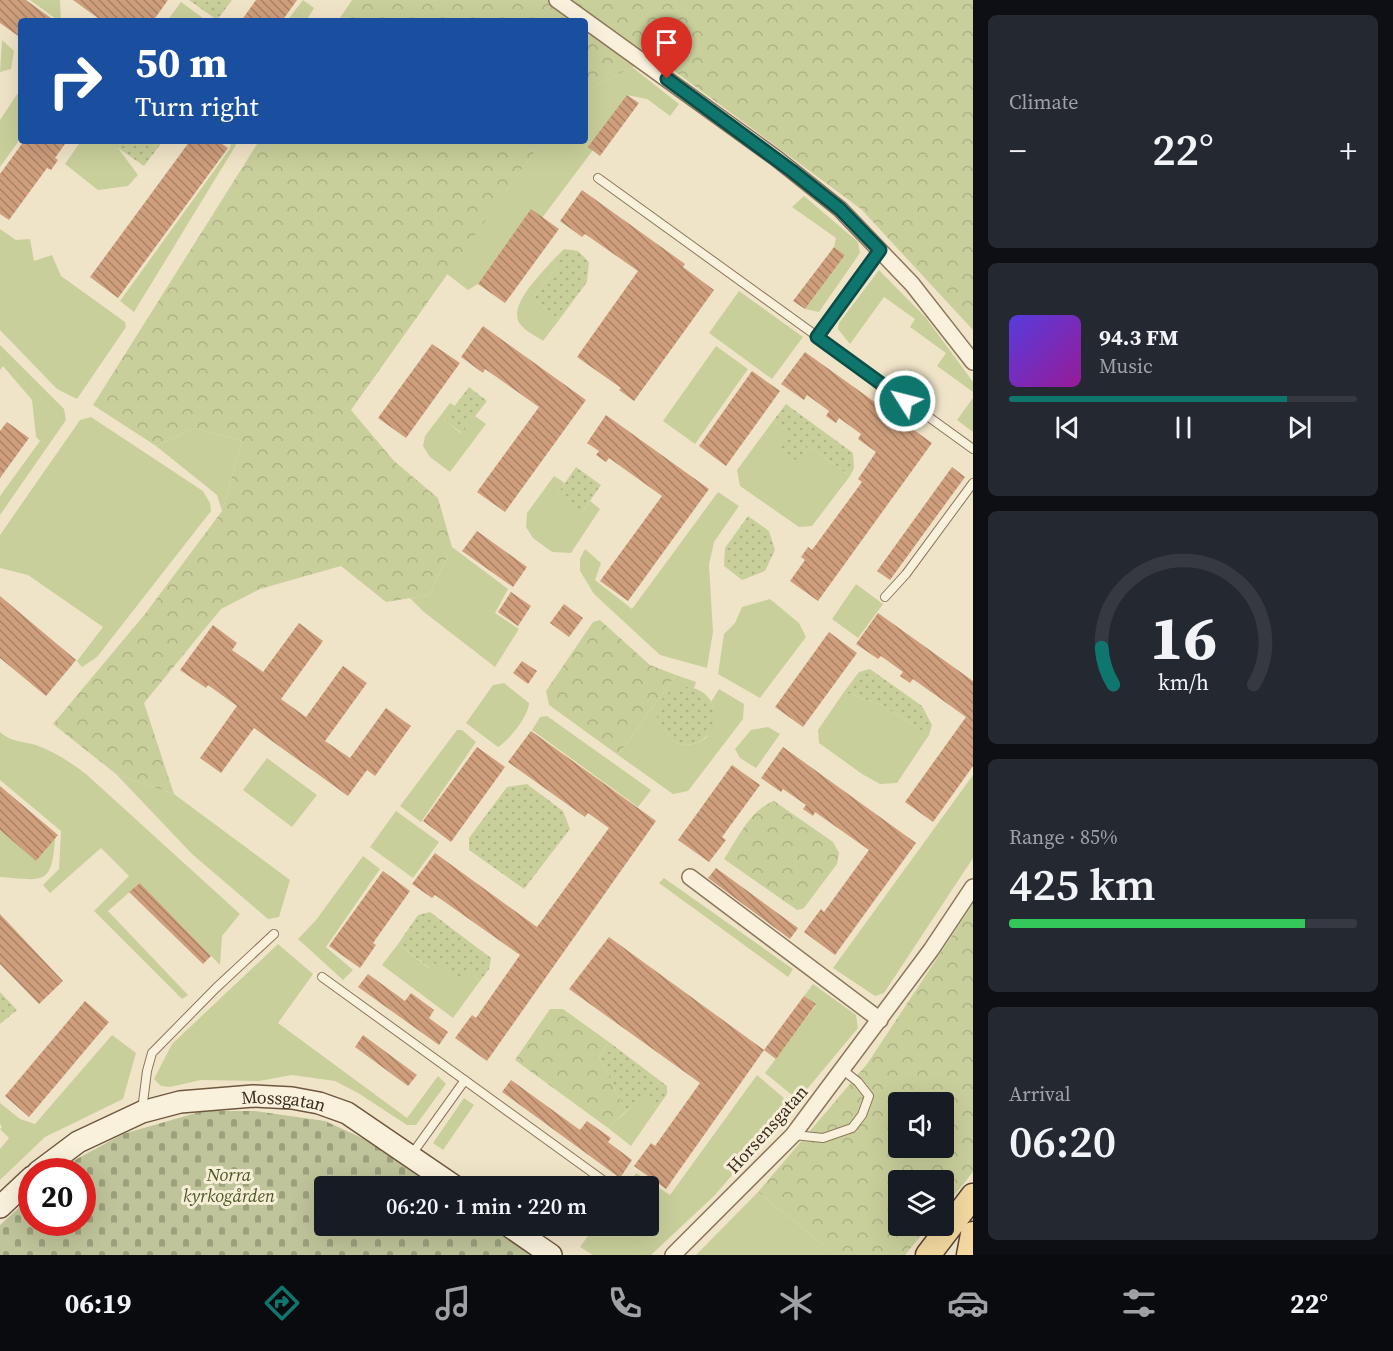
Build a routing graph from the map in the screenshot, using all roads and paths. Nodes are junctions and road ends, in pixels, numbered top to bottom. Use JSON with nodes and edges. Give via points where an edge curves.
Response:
{"nodes":[{"id":1,"x":557,"y":0,"type":"edge"},
{"id":2,"x":582,"y":18,"type":"edge"},
{"id":3,"x":588,"y":22,"type":"edge"},
{"id":4,"x":598,"y":178,"type":"dead end"},
{"id":5,"x":880,"y":250,"type":"junction"},
{"id":6,"x":817,"y":337,"type":"junction"},
{"id":7,"x":973,"y":362,"type":"edge"},
{"id":8,"x":973,"y":449,"type":"edge"},
{"id":9,"x":973,"y":483,"type":"edge"},
{"id":10,"x":885,"y":597,"type":"dead end"},
{"id":11,"x":690,"y":877,"type":"dead end"},
{"id":12,"x":973,"y":887,"type":"edge"},
{"id":13,"x":274,"y":934,"type":"dead end"},
{"id":14,"x":322,"y":976,"type":"dead end"},
{"id":15,"x":880,"y":1020,"type":"junction"},
{"id":16,"x":843,"y":1070,"type":"junction"},
{"id":17,"x":465,"y":1080,"type":"junction"},
{"id":18,"x":142,"y":1112,"type":"junction"},
{"id":19,"x":793,"y":1135,"type":"junction"},
{"id":20,"x":411,"y":1156,"type":"junction"},
{"id":21,"x":57,"y":1158,"type":"edge"},
{"id":22,"x":440,"y":1176,"type":"edge"},
{"id":23,"x":597,"y":1176,"type":"edge"},
{"id":24,"x":18,"y":1190,"type":"edge"},
{"id":25,"x":973,"y":1196,"type":"edge"},
{"id":26,"x":0,"y":1207,"type":"edge"},
{"id":27,"x":973,"y":1222,"type":"edge"},
{"id":28,"x":973,"y":1234,"type":"edge"},
{"id":29,"x":523,"y":1236,"type":"edge"},
{"id":30,"x":551,"y":1255,"type":"edge"},
{"id":31,"x":673,"y":1255,"type":"edge"},
{"id":32,"x":928,"y":1255,"type":"edge"},
{"id":33,"x":946,"y":1255,"type":"edge"},
{"id":34,"x":969,"y":1255,"type":"edge"}],
"edges":[{"from":1,"to":2,"type":"street"},
{"from":3,"to":5,"type":"street","via":[[776,158],[840,209]]},
{"from":4,"to":6,"type":"lane"},
{"from":5,"to":6,"type":"lane"},
{"from":5,"to":7,"type":"street"},
{"from":6,"to":8,"type":"lane"},
{"from":9,"to":10,"type":"lane"},
{"from":11,"to":15,"type":"street"},
{"from":12,"to":15,"type":"street","name":"Horsensgatan"},
{"from":13,"to":18,"type":"lane","via":[[152,1053]]},
{"from":14,"to":17,"type":"lane"},
{"from":15,"to":16,"type":"street","name":"Horsensgatan"},
{"from":16,"to":19,"type":"street","name":"Horsensgatan"},
{"from":16,"to":19,"type":"lane","via":[[869,1096],[852,1128],[823,1138]]},
{"from":17,"to":20,"type":"lane"},
{"from":17,"to":23,"type":"lane"},
{"from":18,"to":20,"type":"street","name":"Mossgatan","via":[[180,1102],[219,1098],[292,1098],[347,1113]]},
{"from":18,"to":21,"type":"street","name":"Mossgatan","via":[[78,1142]]},
{"from":19,"to":31,"type":"street","name":"Horsensgatan"},
{"from":20,"to":22,"type":"street","name":"Mossgatan"},
{"from":24,"to":26,"type":"street"},
{"from":25,"to":32,"type":"main road"},
{"from":27,"to":33,"type":"main road"},
{"from":28,"to":34,"type":"main road"},
{"from":29,"to":30,"type":"street"}]}
